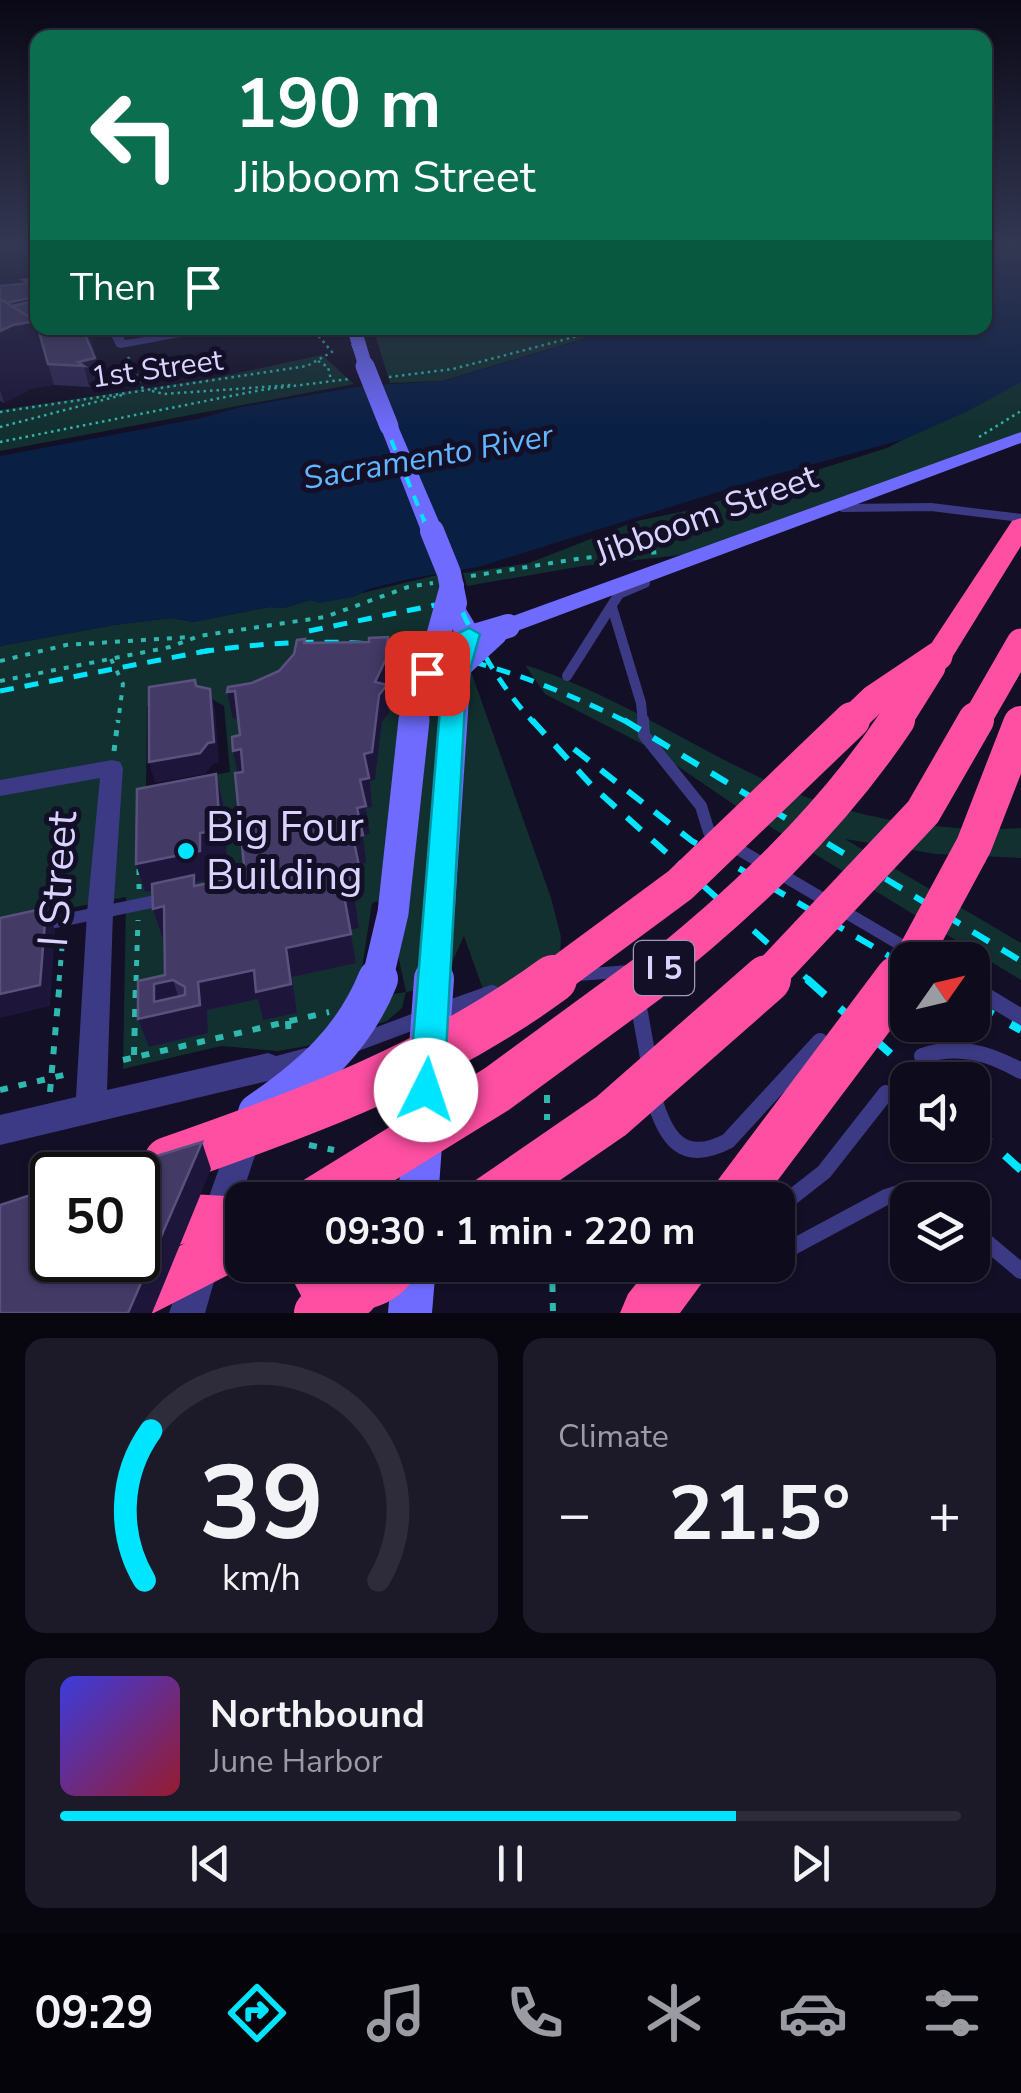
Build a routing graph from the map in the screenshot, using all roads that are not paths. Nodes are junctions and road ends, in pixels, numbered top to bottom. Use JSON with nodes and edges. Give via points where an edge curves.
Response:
{"nodes":[{"id":1,"x":116,"y":335,"type":"edge"},
{"id":2,"x":178,"y":335,"type":"edge"},
{"id":3,"x":354,"y":335,"type":"edge"},
{"id":4,"x":1021,"y":437,"type":"edge"},
{"id":5,"x":1021,"y":518,"type":"edge"},
{"id":6,"x":1021,"y":526,"type":"edge"},
{"id":7,"x":452,"y":586,"type":"junction"},
{"id":8,"x":612,"y":607,"type":"junction"},
{"id":9,"x":508,"y":626,"type":"junction"},
{"id":10,"x":1021,"y":643,"type":"edge"},
{"id":11,"x":938,"y":656,"type":"junction"},
{"id":12,"x":452,"y":659,"type":"junction"},
{"id":13,"x":567,"y":676,"type":"dead end"},
{"id":14,"x":1021,"y":724,"type":"edge"},
{"id":15,"x":0,"y":788,"type":"edge"},
{"id":16,"x":174,"y":898,"type":"edge"},
{"id":17,"x":100,"y":913,"type":"junction"},
{"id":18,"x":16,"y":930,"type":"edge"},
{"id":19,"x":895,"y":942,"type":"edge"},
{"id":20,"x":922,"y":942,"type":"edge"},
{"id":21,"x":572,"y":976,"type":"dead end"},
{"id":22,"x":890,"y":991,"type":"edge"},
{"id":23,"x":492,"y":994,"type":"dead end"},
{"id":24,"x":990,"y":998,"type":"edge"},
{"id":25,"x":1021,"y":1017,"type":"edge"},
{"id":26,"x":820,"y":1040,"type":"dead end"},
{"id":27,"x":922,"y":1056,"type":"dead end"},
{"id":28,"x":268,"y":1067,"type":"junction"},
{"id":29,"x":1021,"y":1070,"type":"edge"},
{"id":30,"x":886,"y":1093,"type":"dead end"},
{"id":31,"x":91,"y":1108,"type":"junction"},
{"id":32,"x":0,"y":1130,"type":"edge"},
{"id":33,"x":162,"y":1162,"type":"joint"},
{"id":34,"x":331,"y":1182,"type":"edge"},
{"id":35,"x":419,"y":1182,"type":"edge"},
{"id":36,"x":515,"y":1182,"type":"edge"},
{"id":37,"x":747,"y":1182,"type":"edge"},
{"id":38,"x":890,"y":1196,"type":"edge"},
{"id":39,"x":795,"y":1199,"type":"edge"},
{"id":40,"x":222,"y":1209,"type":"edge"},
{"id":41,"x":160,"y":1224,"type":"edge"},
{"id":42,"x":990,"y":1245,"type":"edge"},
{"id":43,"x":795,"y":1246,"type":"edge"},
{"id":44,"x":1021,"y":1271,"type":"edge"},
{"id":45,"x":413,"y":1282,"type":"edge"},
{"id":46,"x":674,"y":1282,"type":"edge"},
{"id":47,"x":680,"y":1282,"type":"edge"},
{"id":48,"x":101,"y":1313,"type":"edge"},
{"id":49,"x":186,"y":1313,"type":"edge"},
{"id":50,"x":410,"y":1313,"type":"edge"},
{"id":51,"x":648,"y":1313,"type":"edge"},
{"id":52,"x":665,"y":1313,"type":"edge"}],
"edges":[{"from":1,"to":2,"type":"street","via":[[121,344]]},
{"from":3,"to":7,"type":"main road","bridge":true},
{"from":4,"to":9,"type":"main road","name":"Jibboom Street"},
{"from":5,"to":8,"type":"lane","via":[[848,506],[632,588]]},
{"from":6,"to":11,"type":"highway","number":"I 5"},
{"from":7,"to":12,"type":"main road","bridge":true},
{"from":7,"to":12,"type":"main road","bridge":true},
{"from":8,"to":13,"type":"lane"},
{"from":8,"to":19,"type":"lane","via":[[641,702],[644,735],[701,806],[709,832]]},
{"from":9,"to":12,"type":"main road","name":"Jibboom Street","bridge":true},
{"from":9,"to":12,"type":"main road","bridge":true},
{"from":10,"to":36,"type":"highway","number":"I 5","bridge":true,"via":[[923,812],[783,964],[611,1116]]},
{"from":11,"to":33,"type":"highway","bridge":true,"via":[[874,699],[680,885],[517,1005],[416,1065],[325,1106]]},
{"from":11,"to":34,"type":"highway","number":"I 5","bridge":true,"via":[[890,734],[828,812],[721,919],[563,1042],[383,1162]]},
{"from":12,"to":33,"type":"main road","bridge":true,"via":[[411,735],[383,960],[364,1011],[330,1054],[273,1102],[219,1137]]},
{"from":12,"to":35,"type":"main road","bridge":true},
{"from":14,"to":20,"type":"highway","bridge":true,"via":[[971,854]]},
{"from":15,"to":17,"type":"street","name":"I Street","via":[[112,768]]},
{"from":16,"to":17,"type":"lane"},
{"from":17,"to":18,"type":"lane"},
{"from":17,"to":31,"type":"street","name":"I Street"},
{"from":21,"to":26,"type":"lane","via":[[630,970],[646,1030],[653,1099],[665,1132],[692,1152],[711,1153],[728,1142]]},
{"from":22,"to":37,"type":"highway","bridge":true},
{"from":23,"to":28,"type":"lane","via":[[372,1039]]},
{"from":24,"to":25,"type":"lane"},
{"from":27,"to":29,"type":"lane","via":[[967,1050]]},
{"from":28,"to":31,"type":"street"},
{"from":28,"to":40,"type":"street"},
{"from":30,"to":39,"type":"lane"},
{"from":31,"to":32,"type":"street"},
{"from":38,"to":43,"type":"lane"},
{"from":40,"to":41,"type":"highway","bridge":true},
{"from":40,"to":48,"type":"highway","bridge":true},
{"from":40,"to":49,"type":"street"},
{"from":42,"to":44,"type":"lane"},
{"from":45,"to":50,"type":"main road"},
{"from":46,"to":51,"type":"highway"},
{"from":47,"to":52,"type":"lane"}]}
